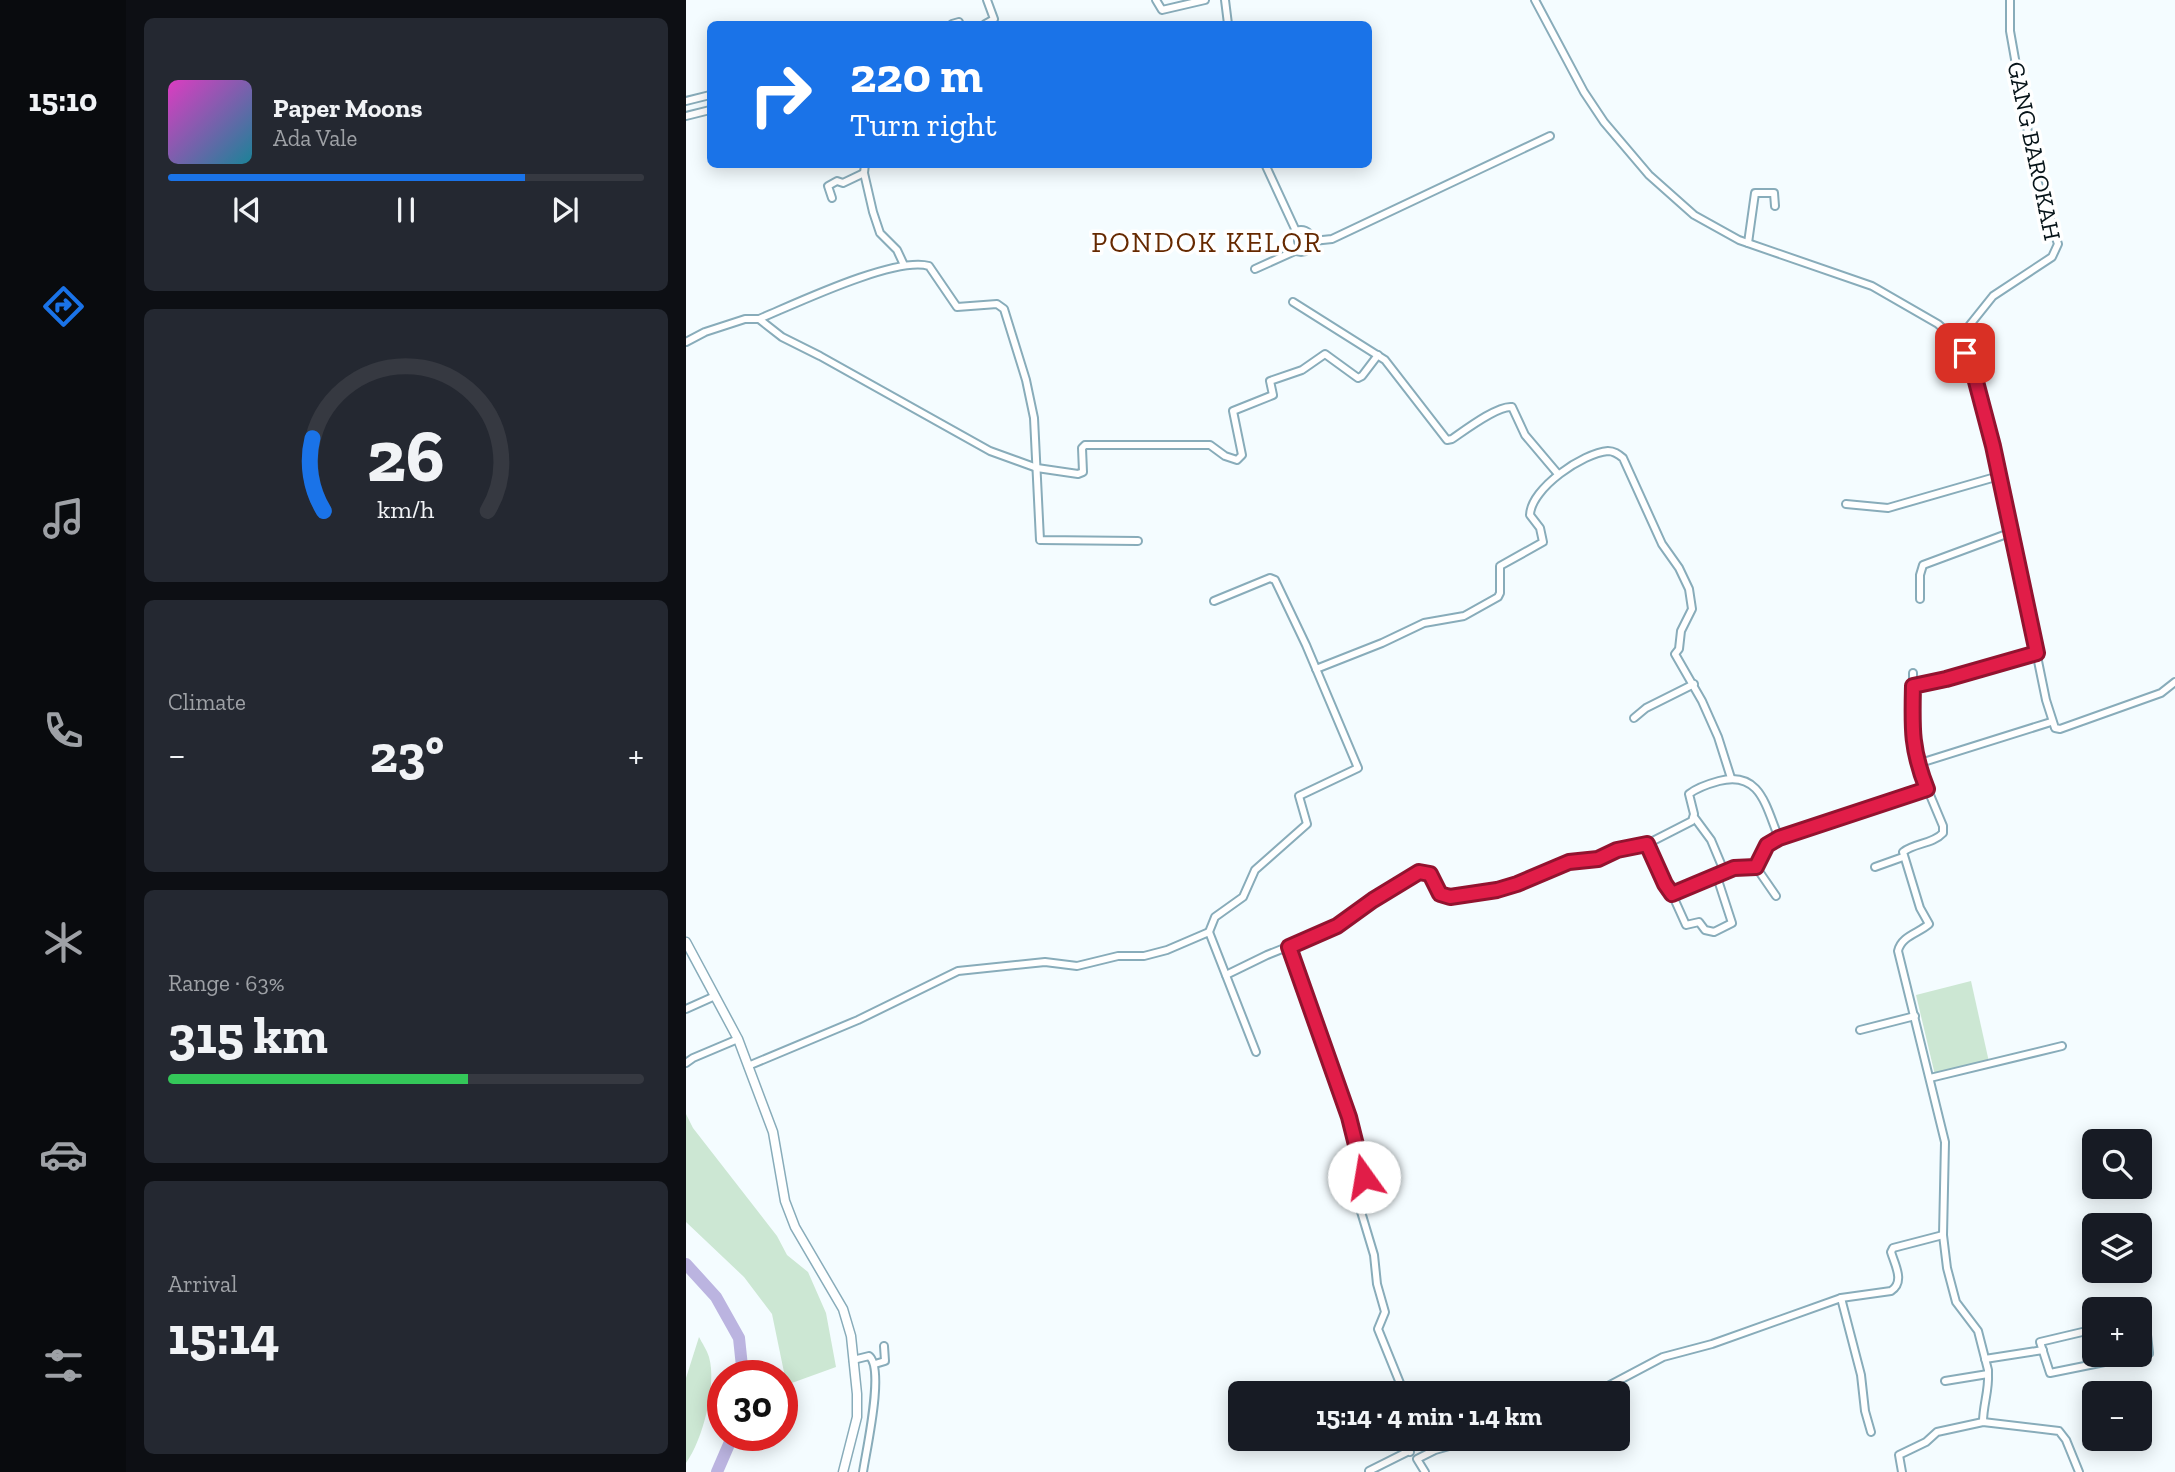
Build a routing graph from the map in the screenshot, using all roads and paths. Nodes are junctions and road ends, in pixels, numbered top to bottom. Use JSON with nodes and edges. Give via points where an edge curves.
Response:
{"nodes":[{"id":1,"x":987,"y":0,"type":"edge"},
{"id":2,"x":1156,"y":0,"type":"edge"},
{"id":3,"x":1205,"y":0,"type":"edge"},
{"id":4,"x":1225,"y":0,"type":"edge"},
{"id":5,"x":1535,"y":0,"type":"edge"},
{"id":6,"x":2010,"y":0,"type":"edge"},
{"id":7,"x":990,"y":21,"type":"edge"},
{"id":8,"x":1227,"y":21,"type":"edge"},
{"id":9,"x":707,"y":96,"type":"edge"},
{"id":10,"x":686,"y":101,"type":"edge"},
{"id":11,"x":707,"y":111,"type":"edge"},
{"id":12,"x":686,"y":116,"type":"edge"},
{"id":13,"x":1550,"y":136,"type":"dead end"},
{"id":14,"x":865,"y":168,"type":"edge"},
{"id":15,"x":1267,"y":168,"type":"edge"},
{"id":16,"x":864,"y":173,"type":"junction"},
{"id":17,"x":832,"y":198,"type":"dead end"},
{"id":18,"x":1775,"y":206,"type":"dead end"},
{"id":19,"x":1296,"y":231,"type":"junction"},
{"id":20,"x":1313,"y":241,"type":"junction"},
{"id":21,"x":1748,"y":243,"type":"junction"},
{"id":22,"x":1295,"y":251,"type":"junction"},
{"id":23,"x":904,"y":265,"type":"junction"},
{"id":24,"x":1255,"y":270,"type":"dead end"},
{"id":25,"x":1293,"y":302,"type":"dead end"},
{"id":26,"x":759,"y":319,"type":"junction"},
{"id":27,"x":1957,"y":341,"type":"junction"},
{"id":28,"x":686,"y":342,"type":"edge"},
{"id":29,"x":1378,"y":355,"type":"junction"},
{"id":30,"x":1037,"y":468,"type":"junction"},
{"id":31,"x":1558,"y":474,"type":"junction"},
{"id":32,"x":1999,"y":476,"type":"junction"},
{"id":33,"x":1846,"y":504,"type":"dead end"},
{"id":34,"x":2011,"y":532,"type":"junction"},
{"id":35,"x":1138,"y":541,"type":"dead end"},
{"id":36,"x":1920,"y":599,"type":"dead end"},
{"id":37,"x":1214,"y":601,"type":"dead end"},
{"id":38,"x":2037,"y":653,"type":"junction"},
{"id":39,"x":1316,"y":669,"type":"junction"},
{"id":40,"x":1913,"y":673,"type":"dead end"},
{"id":41,"x":2175,"y":682,"type":"edge"},
{"id":42,"x":1693,"y":684,"type":"junction"},
{"id":43,"x":1913,"y":686,"type":"junction"},
{"id":44,"x":1634,"y":718,"type":"dead end"},
{"id":45,"x":2051,"y":722,"type":"junction"},
{"id":46,"x":1917,"y":764,"type":"junction"},
{"id":47,"x":1731,"y":778,"type":"junction"},
{"id":48,"x":1927,"y":789,"type":"junction"},
{"id":49,"x":1694,"y":817,"type":"junction"},
{"id":50,"x":1779,"y":838,"type":"junction"},
{"id":51,"x":1647,"y":844,"type":"junction"},
{"id":52,"x":1903,"y":857,"type":"junction"},
{"id":53,"x":1756,"y":867,"type":"junction"},
{"id":54,"x":1875,"y":867,"type":"dead end"},
{"id":55,"x":1720,"y":872,"type":"junction"},
{"id":56,"x":1672,"y":894,"type":"junction"},
{"id":57,"x":1776,"y":896,"type":"dead end"},
{"id":58,"x":1209,"y":932,"type":"junction"},
{"id":59,"x":687,"y":945,"type":"edge"},
{"id":60,"x":1289,"y":947,"type":"junction"},
{"id":61,"x":1226,"y":975,"type":"junction"},
{"id":62,"x":715,"y":996,"type":"junction"},
{"id":63,"x":686,"y":1009,"type":"edge"},
{"id":64,"x":1915,"y":1016,"type":"junction"},
{"id":65,"x":1860,"y":1030,"type":"dead end"},
{"id":66,"x":738,"y":1039,"type":"junction"},
{"id":67,"x":2062,"y":1046,"type":"dead end"},
{"id":68,"x":1256,"y":1052,"type":"dead end"},
{"id":69,"x":686,"y":1063,"type":"edge"},
{"id":70,"x":748,"y":1066,"type":"junction"},
{"id":71,"x":1930,"y":1078,"type":"junction"},
{"id":72,"x":1943,"y":1235,"type":"junction"},
{"id":73,"x":1842,"y":1297,"type":"junction"},
{"id":74,"x":2082,"y":1332,"type":"edge"},
{"id":75,"x":884,"y":1346,"type":"dead end"},
{"id":76,"x":2043,"y":1350,"type":"junction"},
{"id":77,"x":1985,"y":1359,"type":"junction"},
{"id":78,"x":853,"y":1360,"type":"junction"},
{"id":79,"x":875,"y":1364,"type":"junction"},
{"id":80,"x":2082,"y":1367,"type":"edge"},
{"id":81,"x":1988,"y":1374,"type":"junction"},
{"id":82,"x":1400,"y":1381,"type":"edge"},
{"id":83,"x":1618,"y":1381,"type":"edge"},
{"id":84,"x":1945,"y":1381,"type":"dead end"},
{"id":85,"x":1983,"y":1422,"type":"junction"},
{"id":86,"x":1871,"y":1432,"type":"dead end"},
{"id":87,"x":1409,"y":1451,"type":"joint"},
{"id":88,"x":1433,"y":1451,"type":"edge"},
{"id":89,"x":1417,"y":1459,"type":"junction"},
{"id":90,"x":1369,"y":1471,"type":"edge"},
{"id":91,"x":843,"y":1472,"type":"edge"},
{"id":92,"x":863,"y":1472,"type":"edge"},
{"id":93,"x":1425,"y":1472,"type":"edge"},
{"id":94,"x":1902,"y":1472,"type":"edge"},
{"id":95,"x":2078,"y":1472,"type":"edge"}],
"edges":[{"from":1,"to":7,"type":"street","via":[[994,19]]},
{"from":2,"to":3,"type":"street","via":[[1162,10]]},
{"from":4,"to":8,"type":"street"},
{"from":5,"to":21,"type":"street","via":[[1584,92],[1619,141],[1694,215]]},
{"from":6,"to":27,"type":"street","name":"GANG BAROKAH","via":[[2012,44],[2036,177],[2058,244],[2052,257],[1993,296]]},
{"from":9,"to":10,"type":"street"},
{"from":11,"to":12,"type":"street"},
{"from":13,"to":20,"type":"street","via":[[1332,239]]},
{"from":14,"to":16,"type":"street"},
{"from":15,"to":19,"type":"street"},
{"from":16,"to":17,"type":"street","via":[[828,186]]},
{"from":16,"to":23,"type":"street","via":[[880,233]]},
{"from":18,"to":21,"type":"street","via":[[1774,193],[1755,193]]},
{"from":19,"to":20,"type":"street","via":[[1304,230]]},
{"from":19,"to":22,"type":"street","via":[[1291,237]]},
{"from":20,"to":22,"type":"street","via":[[1303,252]]},
{"from":21,"to":27,"type":"street","via":[[1872,286],[1938,324]]},
{"from":22,"to":24,"type":"street"},
{"from":23,"to":26,"type":"street"},
{"from":23,"to":30,"type":"street","via":[[929,266],[957,307],[990,303],[1004,309],[1034,418]]},
{"from":25,"to":29,"type":"street"},
{"from":26,"to":28,"type":"street","via":[[746,319]]},
{"from":26,"to":30,"type":"street","via":[[782,337],[962,437]]},
{"from":27,"to":32,"type":"street","via":[[1974,374]]},
{"from":29,"to":30,"type":"street","via":[[1357,378],[1325,354],[1302,370],[1270,381],[1273,396],[1233,411],[1242,455],[1237,460],[1210,445],[1109,444],[1082,447],[1081,474]]},
{"from":29,"to":31,"type":"street","via":[[1398,374],[1447,440],[1498,410],[1512,407],[1525,435]]},
{"from":30,"to":35,"type":"street","via":[[1040,540]]},
{"from":31,"to":39,"type":"street","via":[[1537,494],[1530,511],[1543,542],[1500,566],[1498,597],[1467,614],[1424,623]]},
{"from":31,"to":42,"type":"street","via":[[1608,451],[1623,458],[1661,544],[1689,589],[1692,609],[1675,654]]},
{"from":32,"to":33,"type":"street","via":[[1888,508]]},
{"from":32,"to":34,"type":"street"},
{"from":34,"to":36,"type":"street","via":[[1923,565]]},
{"from":34,"to":38,"type":"street"},
{"from":37,"to":39,"type":"street","via":[[1274,579]]},
{"from":38,"to":43,"type":"street"},
{"from":38,"to":45,"type":"street"},
{"from":39,"to":58,"type":"street","via":[[1358,768],[1299,796],[1307,824],[1255,870],[1243,897],[1215,917]]},
{"from":40,"to":43,"type":"street"},
{"from":41,"to":45,"type":"street","via":[[2161,693],[2060,729]]},
{"from":42,"to":44,"type":"street"},
{"from":42,"to":47,"type":"street"},
{"from":43,"to":46,"type":"street","via":[[1912,739]]},
{"from":45,"to":46,"type":"street"},
{"from":46,"to":48,"type":"street"},
{"from":47,"to":49,"type":"street","via":[[1689,794]]},
{"from":47,"to":50,"type":"street","via":[[1758,790]]},
{"from":48,"to":50,"type":"street"},
{"from":48,"to":52,"type":"street","via":[[1943,833],[1904,850]]},
{"from":49,"to":51,"type":"street"},
{"from":49,"to":55,"type":"street","via":[[1706,832]]},
{"from":50,"to":53,"type":"street","via":[[1767,845]]},
{"from":51,"to":56,"type":"street"},
{"from":51,"to":60,"type":"street","via":[[1598,859],[1569,862],[1497,890],[1450,897],[1440,894],[1430,874],[1419,872],[1337,926]]},
{"from":52,"to":54,"type":"street"},
{"from":52,"to":64,"type":"street","via":[[1929,923],[1904,940],[1898,951]]},
{"from":53,"to":55,"type":"street"},
{"from":53,"to":57,"type":"street"},
{"from":55,"to":56,"type":"street"},
{"from":55,"to":56,"type":"street","via":[[1732,923],[1714,932],[1699,922],[1686,925]]},
{"from":58,"to":61,"type":"street"},
{"from":58,"to":70,"type":"street","via":[[1144,956],[1118,956],[1077,966],[1045,962],[958,971]]},
{"from":59,"to":62,"type":"street"},
{"from":60,"to":61,"type":"street"},
{"from":60,"to":82,"type":"street","via":[[1356,1140],[1364,1177],[1356,1195],[1385,1312],[1378,1329]]},
{"from":61,"to":68,"type":"street"},
{"from":62,"to":63,"type":"street"},
{"from":62,"to":66,"type":"street"},
{"from":64,"to":65,"type":"street"},
{"from":64,"to":71,"type":"street"},
{"from":66,"to":69,"type":"street"},
{"from":66,"to":70,"type":"street"},
{"from":67,"to":71,"type":"street"},
{"from":70,"to":78,"type":"street","via":[[773,1132],[785,1201],[801,1238],[844,1308]]},
{"from":71,"to":72,"type":"street","via":[[1945,1142]]},
{"from":72,"to":73,"type":"street","via":[[1893,1248],[1898,1277],[1897,1287],[1891,1291]]},
{"from":72,"to":77,"type":"street","via":[[1956,1301],[1978,1331]]},
{"from":73,"to":83,"type":"street","via":[[1663,1357]]},
{"from":73,"to":86,"type":"street"},
{"from":74,"to":76,"type":"street","via":[[2040,1342]]},
{"from":75,"to":79,"type":"street","via":[[885,1361]]},
{"from":76,"to":77,"type":"street"},
{"from":76,"to":80,"type":"street","via":[[2050,1373]]},
{"from":77,"to":81,"type":"street"},
{"from":78,"to":79,"type":"street","via":[[869,1356]]},
{"from":78,"to":91,"type":"street","via":[[857,1417]]},
{"from":79,"to":92,"type":"street"},
{"from":81,"to":84,"type":"street"},
{"from":81,"to":85,"type":"street"},
{"from":85,"to":94,"type":"street","via":[[1937,1432],[1902,1452]]},
{"from":85,"to":95,"type":"street","via":[[2059,1431]]},
{"from":87,"to":89,"type":"street"},
{"from":87,"to":90,"type":"street"},
{"from":88,"to":89,"type":"street"},
{"from":89,"to":93,"type":"street"}]}
